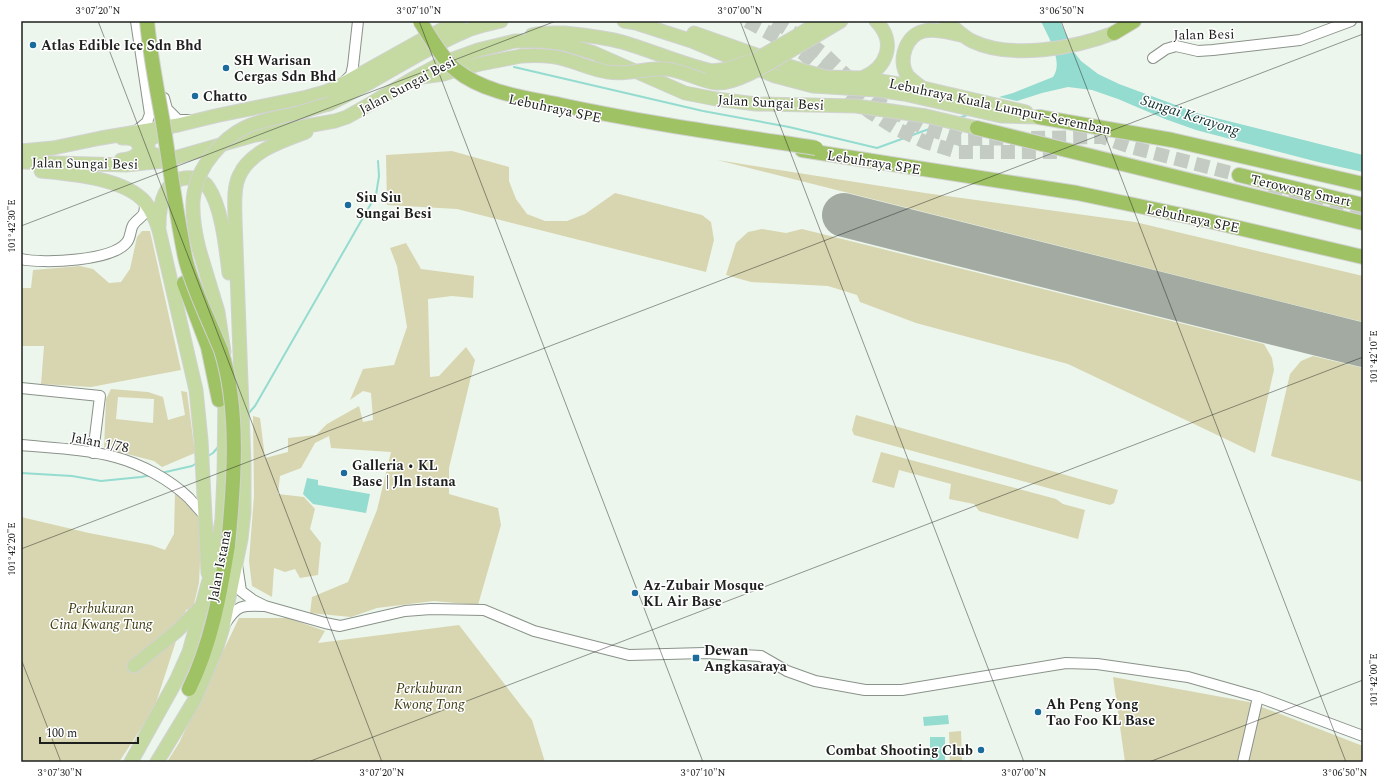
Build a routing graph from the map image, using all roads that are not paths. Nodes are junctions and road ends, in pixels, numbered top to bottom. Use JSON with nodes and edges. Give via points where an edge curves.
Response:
{"nodes":[{"id":1,"x":137,"y":21,"type":"edge"},
{"id":2,"x":147,"y":21,"type":"edge"},
{"id":3,"x":150,"y":21,"type":"edge"},
{"id":4,"x":358,"y":21,"type":"edge"},
{"id":5,"x":416,"y":21,"type":"edge"},
{"id":6,"x":420,"y":21,"type":"edge"},
{"id":7,"x":459,"y":21,"type":"edge"},
{"id":8,"x":501,"y":21,"type":"edge"},
{"id":9,"x":624,"y":21,"type":"edge"},
{"id":10,"x":656,"y":21,"type":"edge"},
{"id":11,"x":821,"y":21,"type":"edge"},
{"id":12,"x":841,"y":21,"type":"edge"},
{"id":13,"x":876,"y":21,"type":"edge"},
{"id":14,"x":946,"y":21,"type":"edge"},
{"id":15,"x":1350,"y":21,"type":"edge"},
{"id":16,"x":1133,"y":22,"type":"edge"},
{"id":17,"x":1114,"y":27,"type":"edge"},
{"id":18,"x":962,"y":35,"type":"junction"},
{"id":19,"x":799,"y":40,"type":"junction"},
{"id":20,"x":515,"y":41,"type":"junction"},
{"id":21,"x":759,"y":57,"type":"junction"},
{"id":22,"x":1153,"y":58,"type":"dead end"},
{"id":23,"x":699,"y":77,"type":"junction"},
{"id":24,"x":414,"y":78,"type":"junction"},
{"id":25,"x":862,"y":78,"type":"junction"},
{"id":26,"x":341,"y":85,"type":"junction"},
{"id":27,"x":923,"y":88,"type":"junction"},
{"id":28,"x":956,"y":101,"type":"junction"},
{"id":29,"x":262,"y":107,"type":"junction"},
{"id":30,"x":1039,"y":117,"type":"junction"},
{"id":31,"x":197,"y":120,"type":"junction"},
{"id":32,"x":335,"y":121,"type":"junction"},
{"id":33,"x":977,"y":128,"type":"joint"},
{"id":34,"x":135,"y":132,"type":"junction"},
{"id":35,"x":76,"y":144,"type":"junction"},
{"id":36,"x":213,"y":146,"type":"junction"},
{"id":37,"x":21,"y":152,"type":"edge"},
{"id":38,"x":21,"y":162,"type":"edge"},
{"id":39,"x":74,"y":164,"type":"junction"},
{"id":40,"x":21,"y":169,"type":"edge"},
{"id":41,"x":1239,"y":175,"type":"tunnel mouth"},
{"id":42,"x":1363,"y":184,"type":"edge"},
{"id":43,"x":145,"y":202,"type":"junction"},
{"id":44,"x":1363,"y":204,"type":"edge"},
{"id":45,"x":141,"y":218,"type":"junction"},
{"id":46,"x":1363,"y":222,"type":"edge"},
{"id":47,"x":158,"y":226,"type":"junction"},
{"id":48,"x":1363,"y":253,"type":"edge"},
{"id":49,"x":1363,"y":257,"type":"edge"},
{"id":50,"x":21,"y":259,"type":"edge"},
{"id":51,"x":240,"y":359,"type":"junction"},
{"id":52,"x":21,"y":388,"type":"edge"},
{"id":53,"x":219,"y":400,"type":"joint"},
{"id":54,"x":224,"y":433,"type":"junction"},
{"id":55,"x":21,"y":445,"type":"edge"},
{"id":56,"x":93,"y":452,"type":"junction"},
{"id":57,"x":204,"y":493,"type":"junction"},
{"id":58,"x":188,"y":497,"type":"junction"},
{"id":59,"x":205,"y":516,"type":"junction"},
{"id":60,"x":237,"y":564,"type":"junction"},
{"id":61,"x":208,"y":582,"type":"junction"},
{"id":62,"x":265,"y":606,"type":"junction"},
{"id":63,"x":201,"y":608,"type":"junction"},
{"id":64,"x":223,"y":627,"type":"junction"},
{"id":65,"x":134,"y":666,"type":"dead end"},
{"id":66,"x":189,"y":689,"type":"joint"},
{"id":67,"x":1258,"y":697,"type":"junction"},
{"id":68,"x":1363,"y":736,"type":"edge"},
{"id":69,"x":131,"y":762,"type":"edge"},
{"id":70,"x":153,"y":762,"type":"edge"},
{"id":71,"x":156,"y":762,"type":"edge"},
{"id":72,"x":1243,"y":762,"type":"edge"}],
"edges":[{"from":1,"to":34,"type":"street","via":[[150,114],[147,122]]},
{"from":1,"to":53,"type":"highway","via":[[176,256],[208,347]]},
{"from":2,"to":66,"type":"highway","bridge":true,"via":[[153,70],[186,258],[194,286],[220,349],[228,377],[232,417],[234,462],[228,545],[212,625],[199,668]]},
{"from":3,"to":31,"type":"street","via":[[156,70],[167,109],[178,120]]},
{"from":4,"to":26,"type":"street","via":[[351,75]]},
{"from":5,"to":49,"type":"highway","name":"Lebuhraya SPE","via":[[422,34],[452,74],[471,87],[502,97],[619,122],[1077,193]]},
{"from":6,"to":48,"type":"highway","name":"Lebuhraya SPE","bridge":true,"via":[[455,70],[502,93],[618,118],[1078,188],[1206,215]]},
{"from":7,"to":26,"type":"main road","name":"Jalan Sungai Besi"},
{"from":8,"to":54,"type":"main road","bridge":true,"via":[[467,30],[329,104],[244,128],[222,144],[203,168],[193,196],[193,221],[222,333],[226,389]]},
{"from":9,"to":28,"type":"main road","via":[[692,41],[775,76],[813,86],[877,90]]},
{"from":10,"to":25,"type":"main road","name":"Lebuhraya Kuala Lumpur–Seremban","via":[[825,77]]},
{"from":11,"to":19,"type":"main road"},
{"from":12,"to":19,"type":"main road"},
{"from":13,"to":25,"type":"main road","via":[[888,38],[888,45],[880,66]]},
{"from":14,"to":18,"type":"main road"},
{"from":15,"to":22,"type":"street","name":"Jalan Besi","via":[[1300,40],[1198,51],[1176,46]]},
{"from":16,"to":17,"type":"highway"},
{"from":17,"to":18,"type":"main road","via":[[1084,43],[1034,50],[1001,49],[973,42]]},
{"from":18,"to":27,"type":"main road","via":[[933,30],[924,31],[912,38],[904,53],[904,65],[912,81]]},
{"from":19,"to":21,"type":"main road","bridge":true},
{"from":19,"to":23,"type":"main road","bridge":true,"via":[[744,76],[717,83]]},
{"from":20,"to":21,"type":"main road","bridge":true,"via":[[536,34],[580,34],[621,42],[712,71],[728,69]]},
{"from":20,"to":24,"type":"main road","name":"Jalan Sungai Besi","via":[[450,60]]},
{"from":20,"to":33,"type":"main road","name":"Jalan Sungai Besi","via":[[565,44],[594,53],[686,93],[716,99],[756,104],[856,106],[926,116]]},
{"from":21,"to":23,"type":"main road","bridge":true,"via":[[720,76]]},
{"from":23,"to":24,"type":"main road","bridge":true,"via":[[666,69],[616,74],[564,58],[540,55],[522,56],[444,74]]},
{"from":24,"to":32,"type":"main road","name":"Jalan Sungai Besi"},
{"from":25,"to":27,"type":"main road","name":"Lebuhraya Kuala Lumpur–Seremban"},
{"from":26,"to":29,"type":"main road","name":"Jalan Sungai Besi","via":[[325,92]]},
{"from":27,"to":28,"type":"main road","name":"Lebuhraya Kuala Lumpur–Seremban"},
{"from":28,"to":30,"type":"main road","name":"Lebuhraya Kuala Lumpur–Seremban","via":[[1021,110]]},
{"from":28,"to":30,"type":"main road","via":[[1002,116]]},
{"from":29,"to":31,"type":"main road","name":"Jalan Sungai Besi"},
{"from":29,"to":36,"type":"main road","via":[[153,137],[148,145],[151,154],[156,156]]},
{"from":30,"to":42,"type":"highway","name":"Lebuhraya Kuala Lumpur–Seremban","via":[[1172,140]]},
{"from":31,"to":34,"type":"main road","name":"Jalan Sungai Besi"},
{"from":32,"to":36,"type":"main road","name":"Jalan Sungai Besi","via":[[255,135]]},
{"from":32,"to":51,"type":"main road","via":[[262,152],[248,162],[239,176],[235,219]]},
{"from":33,"to":46,"type":"highway","name":"Lebuhraya Kuala Lumpur–Seremban"},
{"from":34,"to":35,"type":"main road","name":"Jalan Sungai Besi"},
{"from":35,"to":37,"type":"main road","name":"Jalan Sungai Besi"},
{"from":35,"to":39,"type":"main road","via":[[128,138],[137,141],[139,151],[136,157],[127,160]]},
{"from":36,"to":39,"type":"main road","name":"Jalan Sungai Besi","via":[[164,161],[136,164]]},
{"from":38,"to":39,"type":"main road","name":"Jalan Sungai Besi"},
{"from":40,"to":43,"type":"main road","via":[[56,172],[114,183],[134,192]]},
{"from":41,"to":44,"type":"highway","name":"Terowong Smart"},
{"from":43,"to":45,"type":"street"},
{"from":43,"to":47,"type":"main road"},
{"from":45,"to":47,"type":"street","via":[[149,219]]},
{"from":45,"to":50,"type":"street","via":[[132,228],[127,242],[108,254],[54,262]]},
{"from":47,"to":51,"type":"main road","via":[[161,202],[173,183],[194,178],[207,185],[218,211],[224,238]]},
{"from":47,"to":57,"type":"main road","via":[[196,390]]},
{"from":51,"to":60,"type":"main road","name":"Jalan Istana","via":[[244,512]]},
{"from":52,"to":56,"type":"street","via":[[100,396]]},
{"from":53,"to":54,"type":"main road"},
{"from":54,"to":61,"type":"main road","name":"Jalan Istana","via":[[222,519]]},
{"from":55,"to":56,"type":"street","name":"Jalan 1/78"},
{"from":56,"to":58,"type":"street","name":"Jalan 1/78","via":[[134,463],[167,481]]},
{"from":57,"to":58,"type":"street"},
{"from":57,"to":59,"type":"main road"},
{"from":58,"to":59,"type":"street","name":"Jalan 1/78"},
{"from":59,"to":61,"type":"main road"},
{"from":60,"to":62,"type":"street","via":[[241,591]]},
{"from":60,"to":64,"type":"main road","name":"Jalan Istana"},
{"from":61,"to":63,"type":"main road","name":"Jalan Istana"},
{"from":62,"to":64,"type":"street","via":[[237,609]]},
{"from":62,"to":67,"type":"street","via":[[340,626],[405,611],[484,610],[534,631],[629,655],[704,653],[761,656],[787,671],[815,681],[865,690],[902,690],[1066,664],[1097,664],[1188,677]]},
{"from":63,"to":65,"type":"main road"},
{"from":63,"to":69,"type":"main road","name":"Jalan Istana","via":[[189,652],[176,681]]},
{"from":64,"to":71,"type":"main road","name":"Jalan Istana","via":[[194,701]]},
{"from":66,"to":70,"type":"main road"},
{"from":67,"to":68,"type":"street"},
{"from":67,"to":72,"type":"street"}]}
